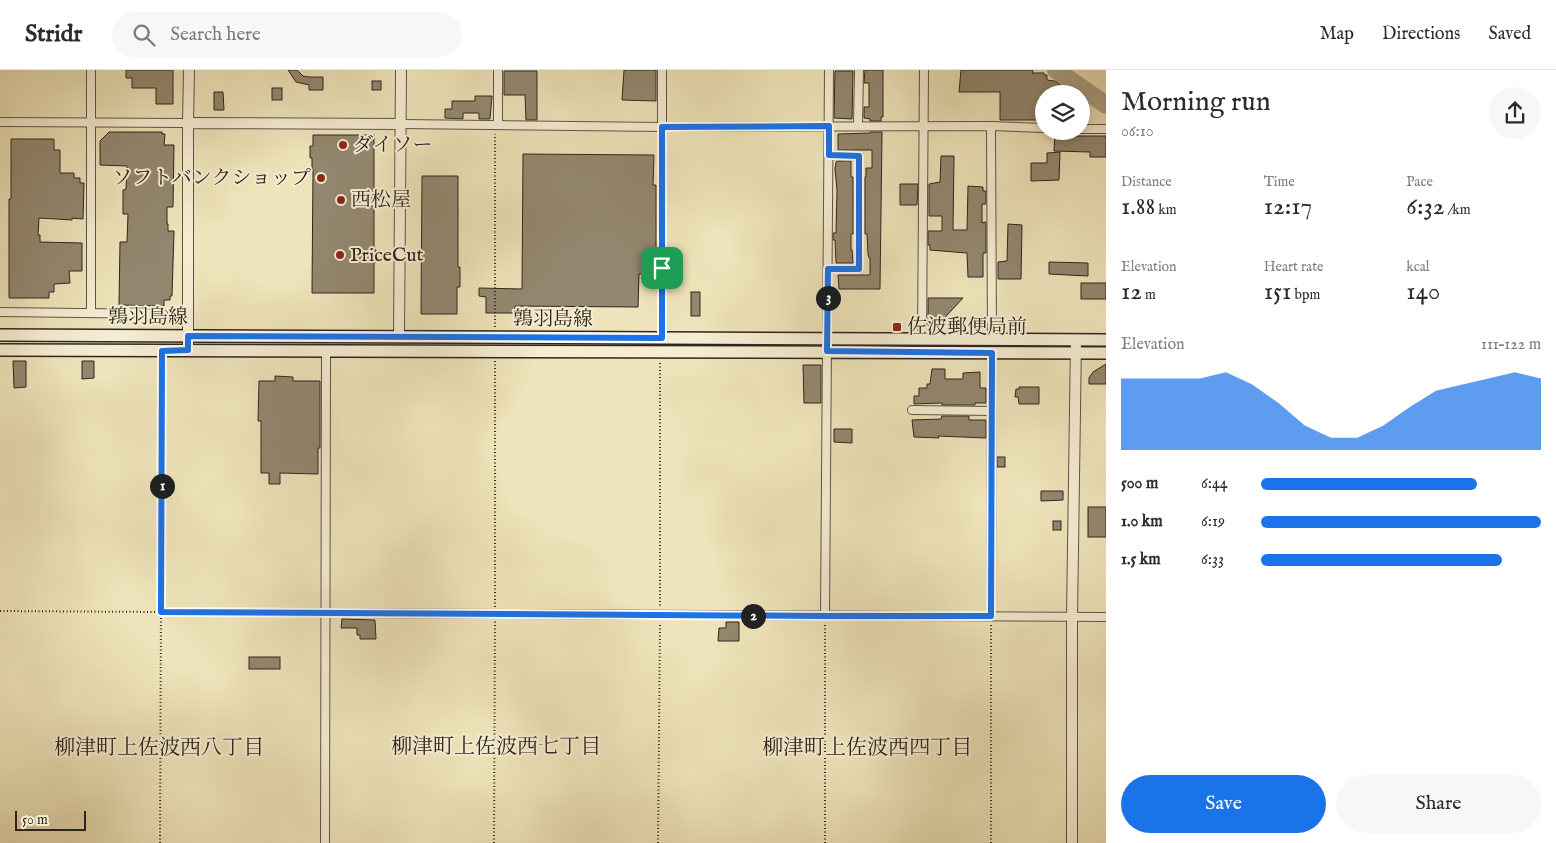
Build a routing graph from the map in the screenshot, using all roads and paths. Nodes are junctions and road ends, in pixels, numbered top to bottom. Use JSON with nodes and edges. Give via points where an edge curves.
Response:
{"nodes":[{"id":1,"x":91,"y":70,"type":"edge"},
{"id":2,"x":189,"y":70,"type":"edge"},
{"id":3,"x":401,"y":70,"type":"edge"},
{"id":4,"x":498,"y":70,"type":"edge"},
{"id":5,"x":662,"y":70,"type":"edge"},
{"id":6,"x":829,"y":70,"type":"edge"},
{"id":7,"x":859,"y":70,"type":"edge"},
{"id":8,"x":924,"y":70,"type":"edge"},
{"id":9,"x":0,"y":122,"type":"edge"},
{"id":10,"x":91,"y":122,"type":"junction"},
{"id":11,"x":188,"y":123,"type":"junction"},
{"id":12,"x":401,"y":124,"type":"junction"},
{"id":13,"x":498,"y":124,"type":"junction"},
{"id":14,"x":829,"y":126,"type":"junction"},
{"id":15,"x":858,"y":126,"type":"junction"},
{"id":16,"x":990,"y":126,"type":"junction"},
{"id":17,"x":662,"y":127,"type":"junction"},
{"id":18,"x":923,"y":127,"type":"junction"},
{"id":19,"x":1035,"y":128,"type":"edge"},
{"id":20,"x":1090,"y":129,"type":"edge"},
{"id":21,"x":1106,"y":129,"type":"edge"},
{"id":22,"x":829,"y":155,"type":"junction"},
{"id":23,"x":828,"y":269,"type":"junction"},
{"id":24,"x":0,"y":312,"type":"edge"},
{"id":25,"x":91,"y":313,"type":"junction"},
{"id":26,"x":163,"y":314,"type":"dead end"},
{"id":27,"x":0,"y":335,"type":"edge"},
{"id":28,"x":188,"y":336,"type":"junction"},
{"id":29,"x":399,"y":336,"type":"junction"},
{"id":30,"x":495,"y":337,"type":"junction"},
{"id":31,"x":662,"y":338,"type":"junction"},
{"id":32,"x":828,"y":338,"type":"junction"},
{"id":33,"x":922,"y":338,"type":"junction"},
{"id":34,"x":992,"y":339,"type":"junction"},
{"id":35,"x":1076,"y":340,"type":"junction"},
{"id":36,"x":1106,"y":340,"type":"edge"},
{"id":37,"x":0,"y":350,"type":"edge"},
{"id":38,"x":188,"y":350,"type":"junction"},
{"id":39,"x":326,"y":350,"type":"junction"},
{"id":40,"x":162,"y":351,"type":"junction"},
{"id":41,"x":827,"y":351,"type":"junction"},
{"id":42,"x":495,"y":352,"type":"junction"},
{"id":43,"x":660,"y":352,"type":"junction"},
{"id":44,"x":992,"y":353,"type":"junction"},
{"id":45,"x":1076,"y":354,"type":"junction"},
{"id":46,"x":1106,"y":354,"type":"edge"},
{"id":47,"x":912,"y":410,"type":"dead end"},
{"id":48,"x":992,"y":411,"type":"junction"},
{"id":49,"x":0,"y":612,"type":"edge"},
{"id":50,"x":161,"y":612,"type":"junction"},
{"id":51,"x":326,"y":613,"type":"junction"},
{"id":52,"x":495,"y":614,"type":"junction"},
{"id":53,"x":660,"y":615,"type":"junction"},
{"id":54,"x":825,"y":616,"type":"junction"},
{"id":55,"x":991,"y":616,"type":"junction"},
{"id":56,"x":1072,"y":617,"type":"junction"},
{"id":57,"x":1106,"y":617,"type":"edge"},
{"id":58,"x":160,"y":843,"type":"edge"},
{"id":59,"x":325,"y":843,"type":"edge"},
{"id":60,"x":494,"y":843,"type":"edge"},
{"id":61,"x":658,"y":843,"type":"edge"},
{"id":62,"x":825,"y":843,"type":"edge"},
{"id":63,"x":991,"y":843,"type":"edge"},
{"id":64,"x":1072,"y":843,"type":"edge"}],
"edges":[{"from":1,"to":10,"type":"street"},
{"from":2,"to":11,"type":"street"},
{"from":3,"to":12,"type":"street"},
{"from":4,"to":13,"type":"street"},
{"from":5,"to":17,"type":"street"},
{"from":6,"to":14,"type":"street"},
{"from":7,"to":15,"type":"street"},
{"from":8,"to":18,"type":"street"},
{"from":9,"to":10,"type":"street"},
{"from":10,"to":11,"type":"street"},
{"from":10,"to":25,"type":"street"},
{"from":11,"to":12,"type":"street"},
{"from":11,"to":28,"type":"street"},
{"from":12,"to":13,"type":"street"},
{"from":12,"to":29,"type":"street"},
{"from":13,"to":17,"type":"street"},
{"from":13,"to":30,"type":"path","via":[[495,132]]},
{"from":14,"to":15,"type":"street"},
{"from":14,"to":17,"type":"street"},
{"from":14,"to":22,"type":"street"},
{"from":15,"to":18,"type":"street"},
{"from":16,"to":18,"type":"street"},
{"from":16,"to":19,"type":"street"},
{"from":16,"to":34,"type":"street"},
{"from":17,"to":31,"type":"street"},
{"from":18,"to":33,"type":"street"},
{"from":20,"to":21,"type":"street"},
{"from":22,"to":23,"type":"street"},
{"from":22,"to":23,"type":"street","via":[[859,156],[859,269]]},
{"from":23,"to":32,"type":"street"},
{"from":24,"to":25,"type":"street"},
{"from":25,"to":26,"type":"street"},
{"from":27,"to":28,"type":"main road","name":"鶉羽島線"},
{"from":28,"to":29,"type":"main road","name":"鶉羽島線"},
{"from":28,"to":38,"type":"street"},
{"from":29,"to":30,"type":"main road","name":"鶉羽島線"},
{"from":30,"to":31,"type":"main road","name":"鶉羽島線"},
{"from":31,"to":32,"type":"main road","name":"鶉羽島線"},
{"from":32,"to":33,"type":"main road","name":"鶉羽島線"},
{"from":32,"to":41,"type":"street"},
{"from":33,"to":34,"type":"main road","name":"鶉羽島線"},
{"from":34,"to":35,"type":"main road","name":"鶉羽島線"},
{"from":35,"to":36,"type":"main road","name":"鶉羽島線"},
{"from":35,"to":45,"type":"street"},
{"from":37,"to":40,"type":"main road"},
{"from":38,"to":39,"type":"main road"},
{"from":38,"to":40,"type":"main road"},
{"from":39,"to":42,"type":"main road"},
{"from":39,"to":51,"type":"street"},
{"from":40,"to":50,"type":"path"},
{"from":41,"to":43,"type":"main road"},
{"from":41,"to":44,"type":"main road"},
{"from":41,"to":54,"type":"street"},
{"from":42,"to":43,"type":"main road"},
{"from":42,"to":52,"type":"path"},
{"from":43,"to":53,"type":"path"},
{"from":44,"to":45,"type":"main road"},
{"from":44,"to":48,"type":"street"},
{"from":45,"to":46,"type":"main road"},
{"from":45,"to":56,"type":"street"},
{"from":47,"to":48,"type":"street"},
{"from":48,"to":55,"type":"street"},
{"from":49,"to":50,"type":"path"},
{"from":50,"to":51,"type":"path"},
{"from":50,"to":58,"type":"path"},
{"from":51,"to":52,"type":"street"},
{"from":51,"to":59,"type":"street"},
{"from":52,"to":53,"type":"street"},
{"from":52,"to":60,"type":"path"},
{"from":53,"to":54,"type":"street"},
{"from":53,"to":61,"type":"path"},
{"from":54,"to":55,"type":"street"},
{"from":54,"to":62,"type":"path"},
{"from":55,"to":56,"type":"street"},
{"from":55,"to":63,"type":"path"},
{"from":56,"to":57,"type":"street"},
{"from":56,"to":64,"type":"street"}]}
